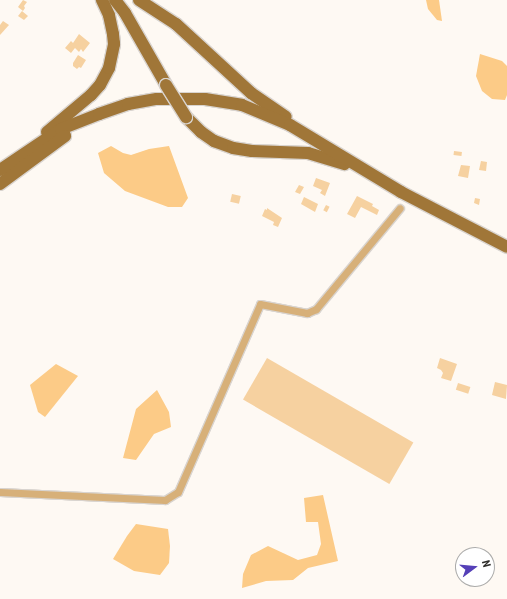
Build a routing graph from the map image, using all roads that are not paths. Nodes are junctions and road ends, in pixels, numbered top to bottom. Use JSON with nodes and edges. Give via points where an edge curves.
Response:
{"nodes":[{"id":1,"x":102,"y":0,"type":"edge"},
{"id":2,"x":115,"y":0,"type":"edge"},
{"id":3,"x":139,"y":0,"type":"edge"},
{"id":4,"x":94,"y":116,"type":"junction"},
{"id":5,"x":290,"y":125,"type":"junction"},
{"id":6,"x":14,"y":160,"type":"junction"},
{"id":7,"x":352,"y":163,"type":"junction"},
{"id":8,"x":0,"y":170,"type":"edge"},
{"id":9,"x":0,"y":184,"type":"edge"},
{"id":10,"x":400,"y":208,"type":"dead end"},
{"id":11,"x":507,"y":247,"type":"edge"},
{"id":12,"x":0,"y":492,"type":"edge"}],
"edges":[{"from":1,"to":6,"type":"main road","via":[[112,23],[114,44],[108,68],[100,85],[83,103]]},
{"from":2,"to":7,"type":"main road","bridge":true,"via":[[186,116],[214,141],[233,148],[308,153],[342,164]]},
{"from":3,"to":5,"type":"main road","via":[[176,24],[251,93],[286,116]]},
{"from":4,"to":5,"type":"main road","via":[[128,104],[186,97],[242,105]]},
{"from":4,"to":6,"type":"main road","via":[[61,129]]},
{"from":4,"to":9,"type":"main road"},
{"from":5,"to":7,"type":"main road"},
{"from":6,"to":8,"type":"main road"},
{"from":7,"to":11,"type":"main road","via":[[447,217]]},
{"from":10,"to":12,"type":"street","via":[[316,309],[307,313],[260,304],[178,492],[165,500]]}]}
